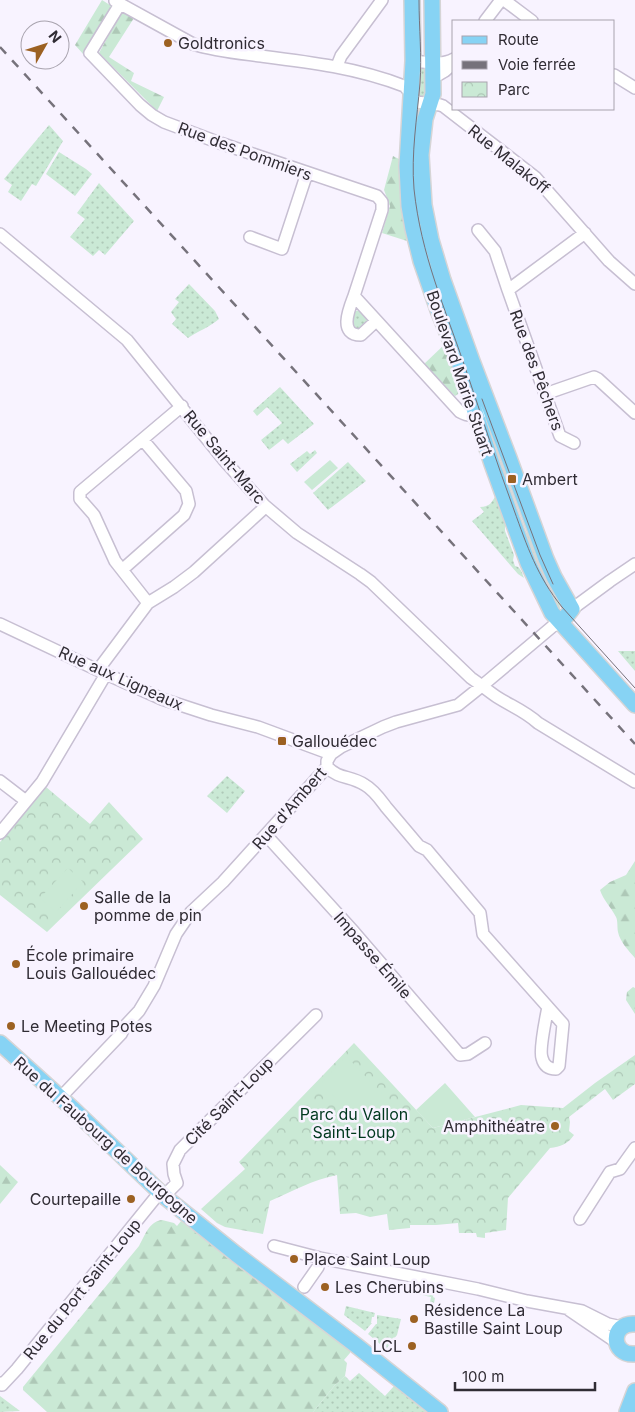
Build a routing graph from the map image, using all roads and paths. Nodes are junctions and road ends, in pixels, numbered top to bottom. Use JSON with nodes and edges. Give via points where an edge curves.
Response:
{"nodes":[{"id":1,"x":382,"y":0,"type":"edge"},
{"id":2,"x":412,"y":0,"type":"edge"},
{"id":3,"x":432,"y":0,"type":"edge"},
{"id":4,"x":503,"y":0,"type":"edge"},
{"id":5,"x":117,"y":2,"type":"edge"},
{"id":6,"x":486,"y":20,"type":"edge"},
{"id":7,"x":531,"y":20,"type":"edge"},
{"id":8,"x":452,"y":61,"type":"edge"},
{"id":9,"x":433,"y":63,"type":"junction"},
{"id":10,"x":412,"y":65,"type":"junction"},
{"id":11,"x":452,"y":65,"type":"edge"},
{"id":12,"x":337,"y":66,"type":"junction"},
{"id":13,"x":615,"y":76,"type":"edge"},
{"id":14,"x":433,"y":78,"type":"junction"},
{"id":15,"x":388,"y":80,"type":"junction"},
{"id":16,"x":635,"y":88,"type":"edge"},
{"id":17,"x":410,"y":92,"type":"junction"},
{"id":18,"x":430,"y":104,"type":"junction"},
{"id":19,"x":307,"y":173,"type":"junction"},
{"id":20,"x":478,"y":230,"type":"dead end"},
{"id":21,"x":585,"y":233,"type":"junction"},
{"id":22,"x":0,"y":234,"type":"edge"},
{"id":23,"x":250,"y":237,"type":"dead end"},
{"id":24,"x":635,"y":284,"type":"edge"},
{"id":25,"x":508,"y":290,"type":"junction"},
{"id":26,"x":354,"y":296,"type":"junction"},
{"id":27,"x":376,"y":321,"type":"junction"},
{"id":28,"x":545,"y":394,"type":"junction"},
{"id":29,"x":182,"y":406,"type":"junction"},
{"id":30,"x":491,"y":409,"type":"junction"},
{"id":31,"x":635,"y":413,"type":"edge"},
{"id":32,"x":475,"y":415,"type":"junction"},
{"id":33,"x":143,"y":440,"type":"junction"},
{"id":34,"x":574,"y":443,"type":"dead end"},
{"id":35,"x":264,"y":505,"type":"junction"},
{"id":36,"x":635,"y":564,"type":"edge"},
{"id":37,"x":123,"y":569,"type":"junction"},
{"id":38,"x":148,"y":603,"type":"junction"},
{"id":39,"x":572,"y":609,"type":"junction"},
{"id":40,"x":561,"y":623,"type":"junction"},
{"id":41,"x":0,"y":624,"type":"edge"},
{"id":42,"x":102,"y":672,"type":"junction"},
{"id":43,"x":483,"y":685,"type":"junction"},
{"id":44,"x":635,"y":704,"type":"edge"},
{"id":45,"x":330,"y":754,"type":"junction"},
{"id":46,"x":327,"y":767,"type":"junction"},
{"id":47,"x":0,"y":781,"type":"edge"},
{"id":48,"x":635,"y":782,"type":"edge"},
{"id":49,"x":26,"y":801,"type":"junction"},
{"id":50,"x":0,"y":833,"type":"edge"},
{"id":51,"x":266,"y":834,"type":"junction"},
{"id":52,"x":548,"y":1007,"type":"dead end"},
{"id":53,"x":316,"y":1016,"type":"dead end"},
{"id":54,"x":0,"y":1043,"type":"edge"},
{"id":55,"x":485,"y":1043,"type":"dead end"},
{"id":56,"x":60,"y":1098,"type":"junction"},
{"id":57,"x":635,"y":1148,"type":"edge"},
{"id":58,"x":162,"y":1194,"type":"junction"},
{"id":59,"x":580,"y":1219,"type":"dead end"},
{"id":60,"x":274,"y":1246,"type":"dead end"},
{"id":61,"x":320,"y":1258,"type":"junction"},
{"id":62,"x":304,"y":1287,"type":"dead end"},
{"id":63,"x":567,"y":1309,"type":"junction"},
{"id":64,"x":631,"y":1323,"type":"edge"},
{"id":65,"x":616,"y":1342,"type":"junction"},
{"id":66,"x":633,"y":1356,"type":"edge"},
{"id":67,"x":1,"y":1384,"type":"edge"},
{"id":68,"x":635,"y":1391,"type":"edge"},
{"id":69,"x":440,"y":1412,"type":"edge"},
{"id":70,"x":628,"y":1412,"type":"edge"}],
"edges":[{"from":1,"to":12,"type":"street"},
{"from":2,"to":10,"type":"main road","name":"Boulevard Marie Stuart"},
{"from":3,"to":9,"type":"main road","name":"Boulevard Marie Stuart"},
{"from":4,"to":6,"type":"street"},
{"from":4,"to":7,"type":"street"},
{"from":5,"to":12,"type":"street","name":"Rue Malakoff","via":[[205,48]]},
{"from":5,"to":19,"type":"street","name":"Rue des Pommiers","via":[[90,53],[140,105],[164,122]]},
{"from":8,"to":9,"type":"street"},
{"from":9,"to":10,"type":"street"},
{"from":9,"to":14,"type":"main road","name":"Boulevard Marie Stuart"},
{"from":10,"to":15,"type":"street","via":[[398,78]]},
{"from":10,"to":17,"type":"main road","name":"Boulevard Marie Stuart"},
{"from":11,"to":14,"type":"street"},
{"from":12,"to":15,"type":"street","name":"Rue Malakoff"},
{"from":13,"to":16,"type":"street"},
{"from":14,"to":18,"type":"main road","name":"Boulevard Marie Stuart"},
{"from":15,"to":17,"type":"street","name":"Rue Malakoff"},
{"from":17,"to":18,"type":"street","name":"Rue Malakoff","via":[[418,102]]},
{"from":17,"to":32,"type":"main road","name":"Boulevard Marie Stuart","via":[[407,153],[413,229],[429,286],[458,359]]},
{"from":18,"to":21,"type":"street","name":"Rue Malakoff","via":[[443,106],[536,177]]},
{"from":18,"to":30,"type":"main road","name":"Boulevard Marie Stuart","via":[[425,119],[422,154],[424,205],[429,231],[443,280]]},
{"from":19,"to":23,"type":"street","via":[[282,249]]},
{"from":19,"to":26,"type":"street","name":"Rue des Pommiers","via":[[377,196],[382,202]]},
{"from":20,"to":25,"type":"street","name":"Rue des Pêchers","via":[[495,250]]},
{"from":21,"to":24,"type":"street","name":"Rue Malakoff"},
{"from":21,"to":25,"type":"street","name":"Rue des Pêchers"},
{"from":22,"to":29,"type":"street","name":"Rue Saint-Marc","via":[[127,340]]},
{"from":25,"to":28,"type":"street","name":"Rue des Pêchers"},
{"from":26,"to":27,"type":"street"},
{"from":26,"to":27,"type":"street","name":"Rue des Pommiers","via":[[347,320],[350,331],[361,335]]},
{"from":27,"to":32,"type":"street","via":[[460,412],[467,416]]},
{"from":28,"to":31,"type":"street","via":[[594,377]]},
{"from":28,"to":34,"type":"street","name":"Rue des Pêchers","via":[[560,436]]},
{"from":29,"to":33,"type":"street"},
{"from":29,"to":35,"type":"street","name":"Rue Saint-Marc"},
{"from":30,"to":32,"type":"street"},
{"from":30,"to":39,"type":"main road","name":"Boulevard Marie Stuart","via":[[546,559]]},
{"from":32,"to":40,"type":"main road","name":"Boulevard Marie Stuart","via":[[528,564],[552,613]]},
{"from":33,"to":37,"type":"street","via":[[80,492],[80,499],[94,515],[115,561]]},
{"from":33,"to":37,"type":"street","via":[[186,491],[189,504],[184,515]]},
{"from":35,"to":38,"type":"street","via":[[194,572]]},
{"from":35,"to":43,"type":"street","name":"Rue Saint-Marc","via":[[304,537],[371,582],[471,678]]},
{"from":36,"to":39,"type":"street","name":"Rue d'Ambert"},
{"from":37,"to":38,"type":"street"},
{"from":38,"to":42,"type":"street"},
{"from":39,"to":40,"type":"main road","name":"Rue d'Ambert"},
{"from":40,"to":43,"type":"street","name":"Rue d'Ambert","via":[[553,626]]},
{"from":40,"to":44,"type":"main road","name":"Boulevard Marie Stuart"},
{"from":41,"to":42,"type":"street","name":"Rue aux Ligneaux"},
{"from":42,"to":45,"type":"street","name":"Rue aux Ligneaux","via":[[162,699],[258,726]]},
{"from":42,"to":49,"type":"street","via":[[42,782]]},
{"from":43,"to":45,"type":"street","name":"Rue d'Ambert","via":[[458,705],[396,722]]},
{"from":43,"to":48,"type":"street","name":"Rue Saint-Marc"},
{"from":45,"to":46,"type":"street","name":"Rue d'Ambert"},
{"from":46,"to":51,"type":"street","name":"Rue d'Ambert"},
{"from":46,"to":52,"type":"street","via":[[333,773],[356,780],[372,790],[480,913],[483,934]]},
{"from":47,"to":49,"type":"street"},
{"from":49,"to":50,"type":"street"},
{"from":51,"to":55,"type":"street","name":"Impasse Émile","via":[[460,1055],[468,1054]]},
{"from":51,"to":56,"type":"street","name":"Rue d'Ambert","via":[[183,922],[139,1011]]},
{"from":53,"to":58,"type":"street","name":"Cité Saint-Loup","via":[[180,1150],[174,1164],[176,1183]]},
{"from":54,"to":56,"type":"main road","name":"Rue du Faubourg de Bourgogne"},
{"from":56,"to":58,"type":"main road","name":"Rue du Faubourg de Bourgogne"},
{"from":57,"to":59,"type":"street","via":[[620,1169],[610,1172]]},
{"from":58,"to":67,"type":"street","name":"Rue du Port Saint-Loup","via":[[17,1370]]},
{"from":58,"to":69,"type":"main road","name":"Rue du Faubourg de Bourgogne"},
{"from":60,"to":61,"type":"street"},
{"from":61,"to":62,"type":"street","via":[[318,1267]]},
{"from":61,"to":63,"type":"street"},
{"from":63,"to":64,"type":"street","via":[[582,1311],[608,1324]]},
{"from":63,"to":65,"type":"street"},
{"from":64,"to":65,"type":"main road","via":[[617,1334]]},
{"from":65,"to":66,"type":"main road","via":[[621,1350]]},
{"from":68,"to":70,"type":"main road"}]}
